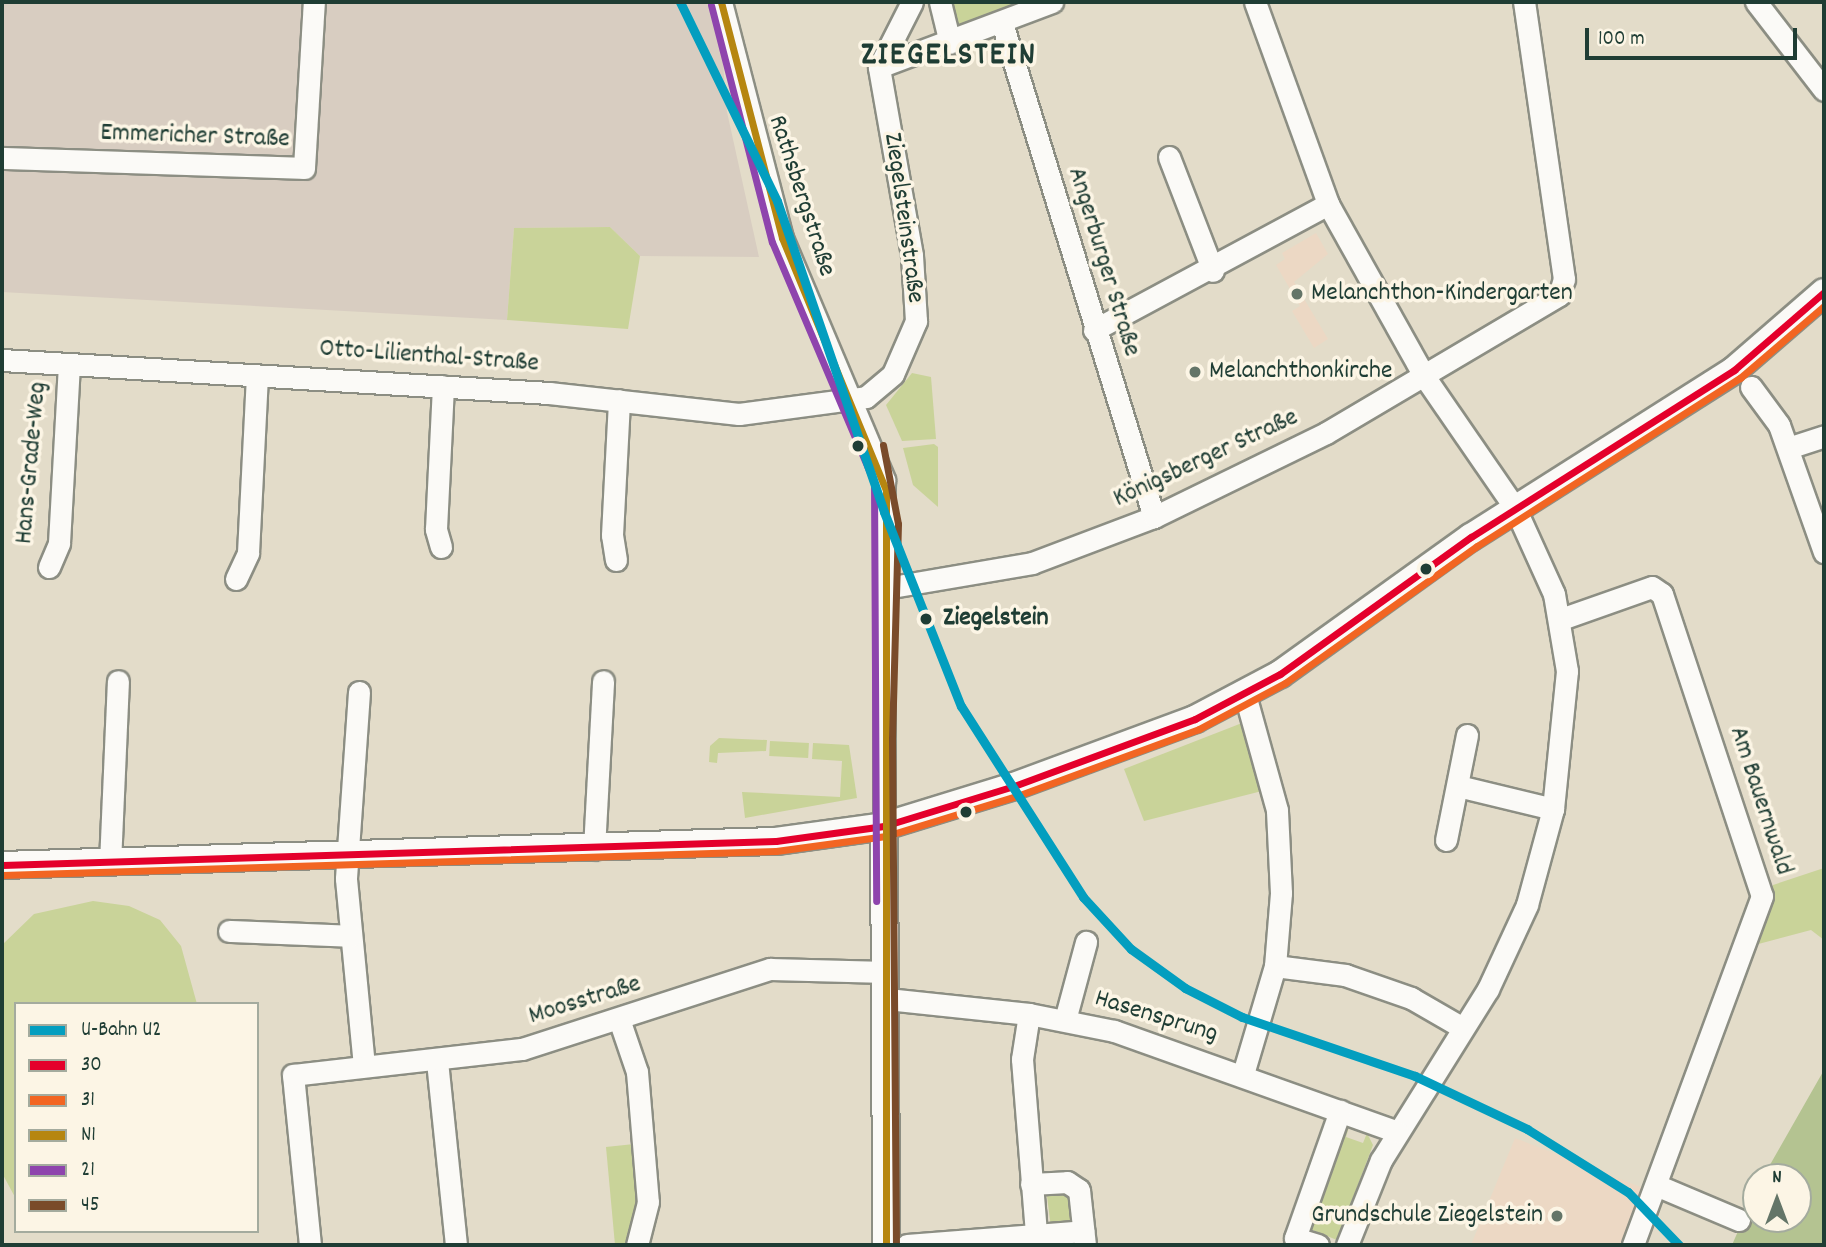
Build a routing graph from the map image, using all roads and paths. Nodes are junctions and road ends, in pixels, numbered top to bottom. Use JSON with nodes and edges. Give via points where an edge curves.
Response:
{"nodes":[{"id":1,"x":314,"y":2,"type":"edge"},
{"id":2,"x":720,"y":2,"type":"edge"},
{"id":3,"x":912,"y":2,"type":"edge"},
{"id":4,"x":940,"y":2,"type":"edge"},
{"id":5,"x":1052,"y":2,"type":"edge"},
{"id":6,"x":1255,"y":2,"type":"edge"},
{"id":7,"x":1524,"y":2,"type":"edge"},
{"id":8,"x":1756,"y":2,"type":"edge"},
{"id":9,"x":1002,"y":23,"type":"junction"},
{"id":10,"x":950,"y":43,"type":"junction"},
{"id":11,"x":879,"y":67,"type":"junction"},
{"id":12,"x":1823,"y":87,"type":"edge"},
{"id":13,"x":1169,"y":157,"type":"dead end"},
{"id":14,"x":2,"y":158,"type":"edge"},
{"id":15,"x":1328,"y":204,"type":"junction"},
{"id":16,"x":1213,"y":271,"type":"junction"},
{"id":17,"x":1824,"y":292,"type":"edge"},
{"id":18,"x":1094,"y":330,"type":"junction"},
{"id":19,"x":2,"y":360,"type":"edge"},
{"id":20,"x":69,"y":364,"type":"junction"},
{"id":21,"x":257,"y":375,"type":"junction"},
{"id":22,"x":1424,"y":376,"type":"junction"},
{"id":23,"x":443,"y":386,"type":"junction"},
{"id":24,"x":1751,"y":387,"type":"dead end"},
{"id":25,"x":619,"y":400,"type":"junction"},
{"id":26,"x":851,"y":400,"type":"junction"},
{"id":27,"x":1824,"y":436,"type":"edge"},
{"id":28,"x":1788,"y":447,"type":"junction"},
{"id":29,"x":1516,"y":508,"type":"junction"},
{"id":30,"x":1154,"y":517,"type":"junction"},
{"id":31,"x":441,"y":547,"type":"dead end"},
{"id":32,"x":1824,"y":552,"type":"edge"},
{"id":33,"x":616,"y":560,"type":"dead end"},
{"id":34,"x":49,"y":566,"type":"dead end"},
{"id":35,"x":236,"y":579,"type":"dead end"},
{"id":36,"x":886,"y":588,"type":"junction"},
{"id":37,"x":1560,"y":619,"type":"junction"},
{"id":38,"x":118,"y":681,"type":"dead end"},
{"id":39,"x":603,"y":681,"type":"dead end"},
{"id":40,"x":359,"y":692,"type":"dead end"},
{"id":41,"x":1245,"y":695,"type":"junction"},
{"id":42,"x":1467,"y":735,"type":"dead end"},
{"id":43,"x":1458,"y":786,"type":"junction"},
{"id":44,"x":1553,"y":809,"type":"junction"},
{"id":45,"x":884,"y":826,"type":"junction"},
{"id":46,"x":1446,"y":841,"type":"dead end"},
{"id":47,"x":594,"y":849,"type":"junction"},
{"id":48,"x":348,"y":856,"type":"junction"},
{"id":49,"x":110,"y":863,"type":"junction"},
{"id":50,"x":2,"y":865,"type":"edge"},
{"id":51,"x":229,"y":931,"type":"dead end"},
{"id":52,"x":351,"y":936,"type":"junction"},
{"id":53,"x":1086,"y":942,"type":"dead end"},
{"id":54,"x":1275,"y":966,"type":"junction"},
{"id":55,"x":887,"y":972,"type":"junction"},
{"id":56,"x":887,"y":999,"type":"junction"},
{"id":57,"x":1029,"y":1014,"type":"junction"},
{"id":58,"x":1065,"y":1020,"type":"junction"},
{"id":59,"x":620,"y":1022,"type":"junction"},
{"id":60,"x":1463,"y":1028,"type":"junction"},
{"id":61,"x":437,"y":1061,"type":"junction"},
{"id":62,"x":364,"y":1066,"type":"junction"},
{"id":63,"x":1243,"y":1074,"type":"junction"},
{"id":64,"x":1340,"y":1111,"type":"junction"},
{"id":65,"x":1398,"y":1132,"type":"junction"},
{"id":66,"x":1031,"y":1184,"type":"junction"},
{"id":67,"x":1656,"y":1185,"type":"junction"},
{"id":68,"x":1739,"y":1220,"type":"dead end"},
{"id":69,"x":1084,"y":1238,"type":"edge"},
{"id":70,"x":1036,"y":1240,"type":"edge"},
{"id":71,"x":310,"y":1245,"type":"edge"},
{"id":72,"x":456,"y":1245,"type":"edge"},
{"id":73,"x":637,"y":1245,"type":"edge"},
{"id":74,"x":886,"y":1245,"type":"edge"},
{"id":75,"x":907,"y":1245,"type":"edge"},
{"id":76,"x":1318,"y":1245,"type":"edge"},
{"id":77,"x":1347,"y":1245,"type":"edge"},
{"id":78,"x":1633,"y":1245,"type":"edge"}],
"edges":[{"from":1,"to":14,"type":"street","name":"Emmericher Straße","via":[[304,168]]},
{"from":2,"to":26,"type":"street","name":"Rathsbergstraße","via":[[782,237]]},
{"from":3,"to":11,"type":"street"},
{"from":4,"to":10,"type":"street"},
{"from":5,"to":9,"type":"street"},
{"from":6,"to":15,"type":"street"},
{"from":7,"to":22,"type":"street","name":"Königsberger Straße","via":[[1564,279],[1559,295]]},
{"from":8,"to":12,"type":"street"},
{"from":9,"to":10,"type":"street"},
{"from":9,"to":18,"type":"street","name":"Angerburger Straße"},
{"from":10,"to":11,"type":"street"},
{"from":11,"to":26,"type":"street","name":"Ziegelsteinstraße","via":[[917,311],[893,374],[875,392]]},
{"from":13,"to":16,"type":"street"},
{"from":15,"to":16,"type":"street"},
{"from":15,"to":22,"type":"street"},
{"from":16,"to":18,"type":"street"},
{"from":17,"to":29,"type":"main road","via":[[1734,370]]},
{"from":18,"to":30,"type":"street","name":"Angerburger Straße"},
{"from":19,"to":20,"type":"street","name":"Otto-Lilienthal-Straße"},
{"from":20,"to":21,"type":"street","name":"Otto-Lilienthal-Straße"},
{"from":20,"to":34,"type":"street","name":"Hans-Grade-Weg","via":[[59,544]]},
{"from":21,"to":23,"type":"street","name":"Otto-Lilienthal-Straße"},
{"from":21,"to":35,"type":"street","via":[[248,553]]},
{"from":22,"to":29,"type":"street"},
{"from":22,"to":30,"type":"street","name":"Königsberger Straße","via":[[1326,433]]},
{"from":23,"to":25,"type":"street","name":"Otto-Lilienthal-Straße"},
{"from":23,"to":31,"type":"street","via":[[436,529]]},
{"from":24,"to":28,"type":"street","via":[[1772,411]]},
{"from":25,"to":26,"type":"street","name":"Otto-Lilienthal-Straße","via":[[739,414]]},
{"from":25,"to":33,"type":"street","via":[[612,535]]},
{"from":26,"to":36,"type":"street","via":[[886,490]]},
{"from":27,"to":28,"type":"street"},
{"from":28,"to":32,"type":"street"},
{"from":29,"to":37,"type":"street"},
{"from":29,"to":41,"type":"main road"},
{"from":30,"to":36,"type":"street","name":"Königsberger Straße","via":[[1032,563]]},
{"from":36,"to":45,"type":"street"},
{"from":37,"to":44,"type":"street","via":[[1567,703]]},
{"from":37,"to":67,"type":"street","name":"Am Bauernwald","via":[[1652,587],[1662,594],[1762,896]]},
{"from":38,"to":49,"type":"street"},
{"from":39,"to":47,"type":"street"},
{"from":40,"to":48,"type":"street"},
{"from":41,"to":45,"type":"main road","via":[[1105,755]]},
{"from":41,"to":54,"type":"street","via":[[1277,810],[1281,904]]},
{"from":42,"to":43,"type":"street"},
{"from":43,"to":44,"type":"street"},
{"from":43,"to":46,"type":"street"},
{"from":44,"to":60,"type":"street","via":[[1511,944]]},
{"from":45,"to":47,"type":"main road","via":[[776,841]]},
{"from":45,"to":55,"type":"main road"},
{"from":47,"to":48,"type":"main road"},
{"from":48,"to":49,"type":"main road"},
{"from":48,"to":52,"type":"street"},
{"from":49,"to":50,"type":"main road"},
{"from":51,"to":52,"type":"street"},
{"from":52,"to":62,"type":"street"},
{"from":53,"to":58,"type":"street"},
{"from":54,"to":60,"type":"street","via":[[1345,975],[1411,998]]},
{"from":54,"to":63,"type":"street"},
{"from":55,"to":56,"type":"main road"},
{"from":55,"to":59,"type":"street","name":"Moosstraße","via":[[770,969]]},
{"from":56,"to":57,"type":"street","name":"Hasensprung"},
{"from":56,"to":74,"type":"main road"},
{"from":57,"to":58,"type":"street","name":"Hasensprung"},
{"from":57,"to":66,"type":"street","via":[[1022,1059]]},
{"from":58,"to":63,"type":"street","name":"Hasensprung"},
{"from":59,"to":61,"type":"street","name":"Moosstraße","via":[[522,1049]]},
{"from":59,"to":73,"type":"street","via":[[637,1072],[647,1190],[647,1223]]},
{"from":60,"to":65,"type":"street"},
{"from":61,"to":62,"type":"street","name":"Moosstraße"},
{"from":61,"to":72,"type":"street"},
{"from":62,"to":71,"type":"street","name":"Moosstraße","via":[[293,1075]]},
{"from":63,"to":64,"type":"street","name":"Hasensprung"},
{"from":64,"to":65,"type":"street","name":"Hasensprung"},
{"from":64,"to":76,"type":"street","via":[[1296,1238]]},
{"from":65,"to":77,"type":"street"},
{"from":66,"to":69,"type":"street","via":[[1067,1182],[1080,1190]]},
{"from":66,"to":70,"type":"street"},
{"from":67,"to":68,"type":"street"},
{"from":67,"to":78,"type":"street","name":"Am Bauernwald"},
{"from":69,"to":70,"type":"street"},
{"from":70,"to":75,"type":"street"}]}
